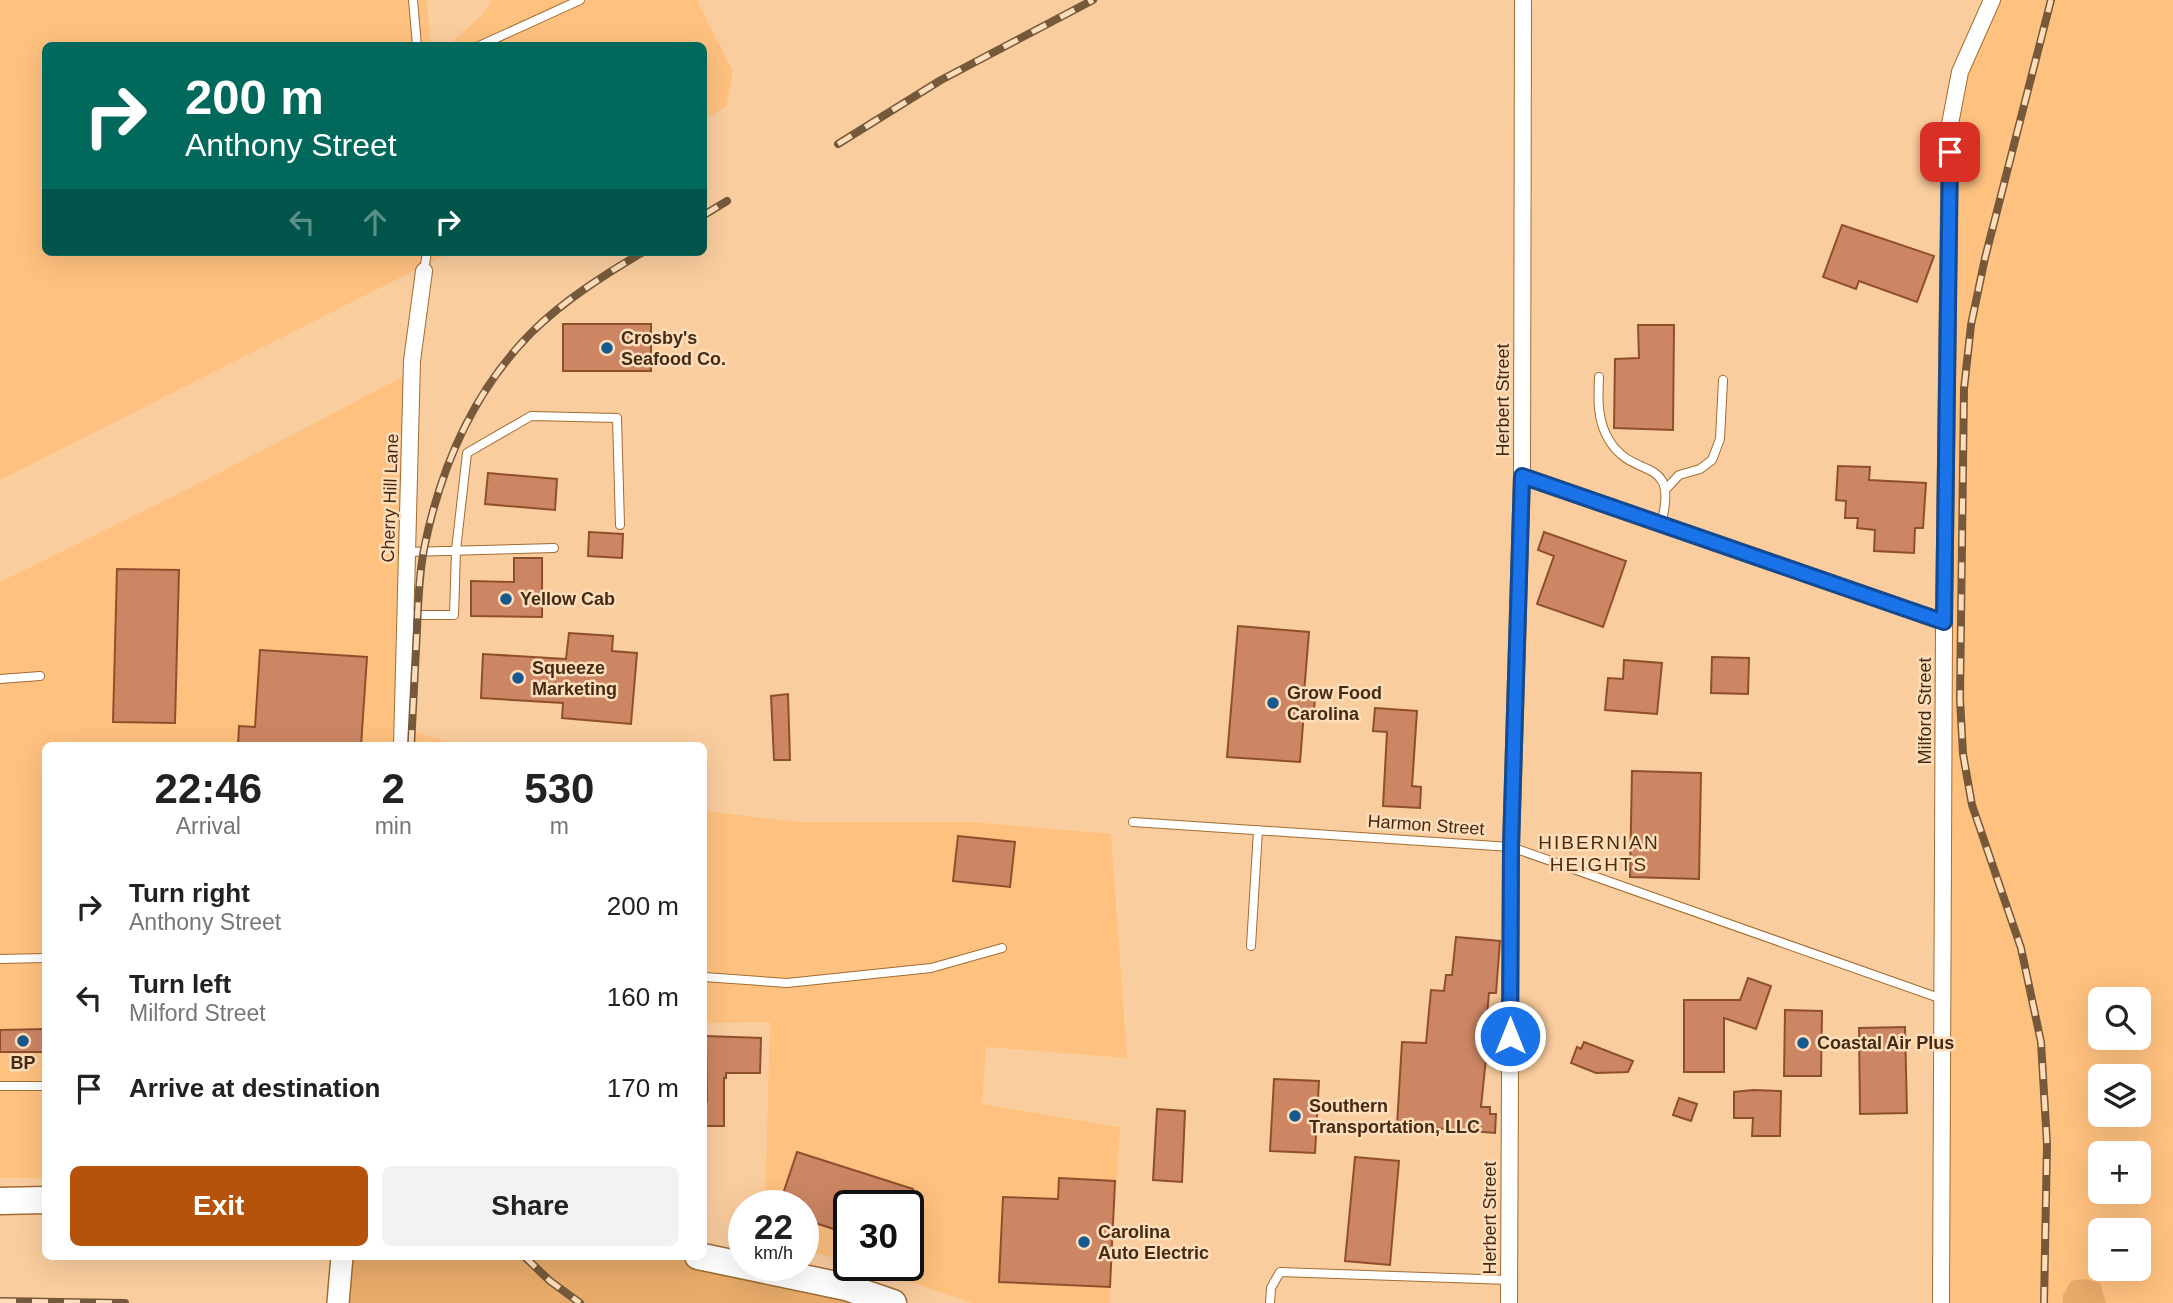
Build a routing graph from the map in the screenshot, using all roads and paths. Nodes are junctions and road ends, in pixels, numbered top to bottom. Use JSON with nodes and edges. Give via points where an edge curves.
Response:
{"nodes":[{"id":1,"x":413,"y":0,"type":"edge"},
{"id":2,"x":580,"y":0,"type":"edge"},
{"id":3,"x":1523,"y":0,"type":"edge"},
{"id":4,"x":1992,"y":0,"type":"edge"},
{"id":5,"x":417,"y":42,"type":"edge"},
{"id":6,"x":488,"y":42,"type":"edge"},
{"id":7,"x":426,"y":256,"type":"edge"},
{"id":8,"x":424,"y":271,"type":"joint"},
{"id":9,"x":1599,"y":377,"type":"dead end"},
{"id":10,"x":1724,"y":380,"type":"dead end"},
{"id":11,"x":1522,"y":476,"type":"junction"},
{"id":12,"x":1666,"y":489,"type":"junction"},
{"id":13,"x":1661,"y":524,"type":"junction"},
{"id":14,"x":620,"y":526,"type":"dead end"},
{"id":15,"x":554,"y":548,"type":"dead end"},
{"id":16,"x":456,"y":550,"type":"junction"},
{"id":17,"x":407,"y":552,"type":"junction"},
{"id":18,"x":406,"y":614,"type":"junction"},
{"id":19,"x":1944,"y":622,"type":"junction"},
{"id":20,"x":40,"y":676,"type":"dead end"},
{"id":21,"x":0,"y":679,"type":"edge"},
{"id":22,"x":402,"y":742,"type":"edge"},
{"id":23,"x":1133,"y":822,"type":"dead end"},
{"id":24,"x":1258,"y":830,"type":"junction"},
{"id":25,"x":1511,"y":847,"type":"junction"},
{"id":26,"x":1251,"y":946,"type":"dead end"},
{"id":27,"x":1002,"y":948,"type":"dead end"},
{"id":28,"x":42,"y":958,"type":"edge"},
{"id":29,"x":0,"y":959,"type":"edge"},
{"id":30,"x":707,"y":977,"type":"edge"},
{"id":31,"x":1942,"y":999,"type":"junction"},
{"id":32,"x":0,"y":1086,"type":"edge"},
{"id":33,"x":42,"y":1086,"type":"edge"},
{"id":34,"x":42,"y":1200,"type":"edge"},
{"id":35,"x":0,"y":1201,"type":"edge"},
{"id":36,"x":707,"y":1258,"type":"edge"},
{"id":37,"x":342,"y":1260,"type":"edge"},
{"id":38,"x":1509,"y":1280,"type":"junction"},
{"id":39,"x":338,"y":1303,"type":"edge"},
{"id":40,"x":893,"y":1303,"type":"edge"},
{"id":41,"x":1270,"y":1303,"type":"edge"},
{"id":42,"x":1508,"y":1303,"type":"edge"},
{"id":43,"x":1941,"y":1303,"type":"edge"}],
"edges":[{"from":1,"to":5,"type":"lane"},
{"from":2,"to":6,"type":"lane"},
{"from":3,"to":11,"type":"street","name":"Herbert Street"},
{"from":4,"to":19,"type":"street","name":"Milford Street","via":[[1960,72],[1950,124]]},
{"from":7,"to":8,"type":"lane","name":"Cherry Hill Lane"},
{"from":8,"to":17,"type":"street","name":"Cherry Hill Lane","via":[[412,361]]},
{"from":9,"to":12,"type":"lane","via":[[1597,406],[1608,440],[1626,459],[1657,473]]},
{"from":10,"to":12,"type":"lane","via":[[1720,439],[1712,460],[1679,475]]},
{"from":11,"to":13,"type":"street"},
{"from":11,"to":25,"type":"street","name":"Herbert Street"},
{"from":12,"to":13,"type":"lane"},
{"from":13,"to":19,"type":"street"},
{"from":14,"to":16,"type":"lane","via":[[617,418],[531,416],[467,453]]},
{"from":15,"to":16,"type":"lane"},
{"from":16,"to":17,"type":"lane"},
{"from":16,"to":18,"type":"lane","via":[[454,615]]},
{"from":17,"to":18,"type":"street","name":"Cherry Hill Lane"},
{"from":18,"to":22,"type":"street","name":"Cherry Hill Lane"},
{"from":19,"to":31,"type":"street","name":"Milford Street"},
{"from":20,"to":21,"type":"lane"},
{"from":23,"to":24,"type":"lane","name":"Harmon Street"},
{"from":24,"to":25,"type":"lane","name":"Harmon Street"},
{"from":24,"to":26,"type":"lane"},
{"from":25,"to":31,"type":"lane","name":"Harmon Street"},
{"from":25,"to":38,"type":"street","name":"Herbert Street"},
{"from":27,"to":30,"type":"lane","via":[[931,968],[788,983]]},
{"from":28,"to":29,"type":"lane"},
{"from":31,"to":43,"type":"street","name":"Milford Street"},
{"from":32,"to":33,"type":"lane"},
{"from":34,"to":35,"type":"main road"},
{"from":36,"to":40,"type":"main road","via":[[846,1287]]},
{"from":37,"to":39,"type":"street"},
{"from":38,"to":41,"type":"lane","via":[[1280,1272],[1271,1288]]},
{"from":38,"to":42,"type":"street","name":"Herbert Street"}]}
